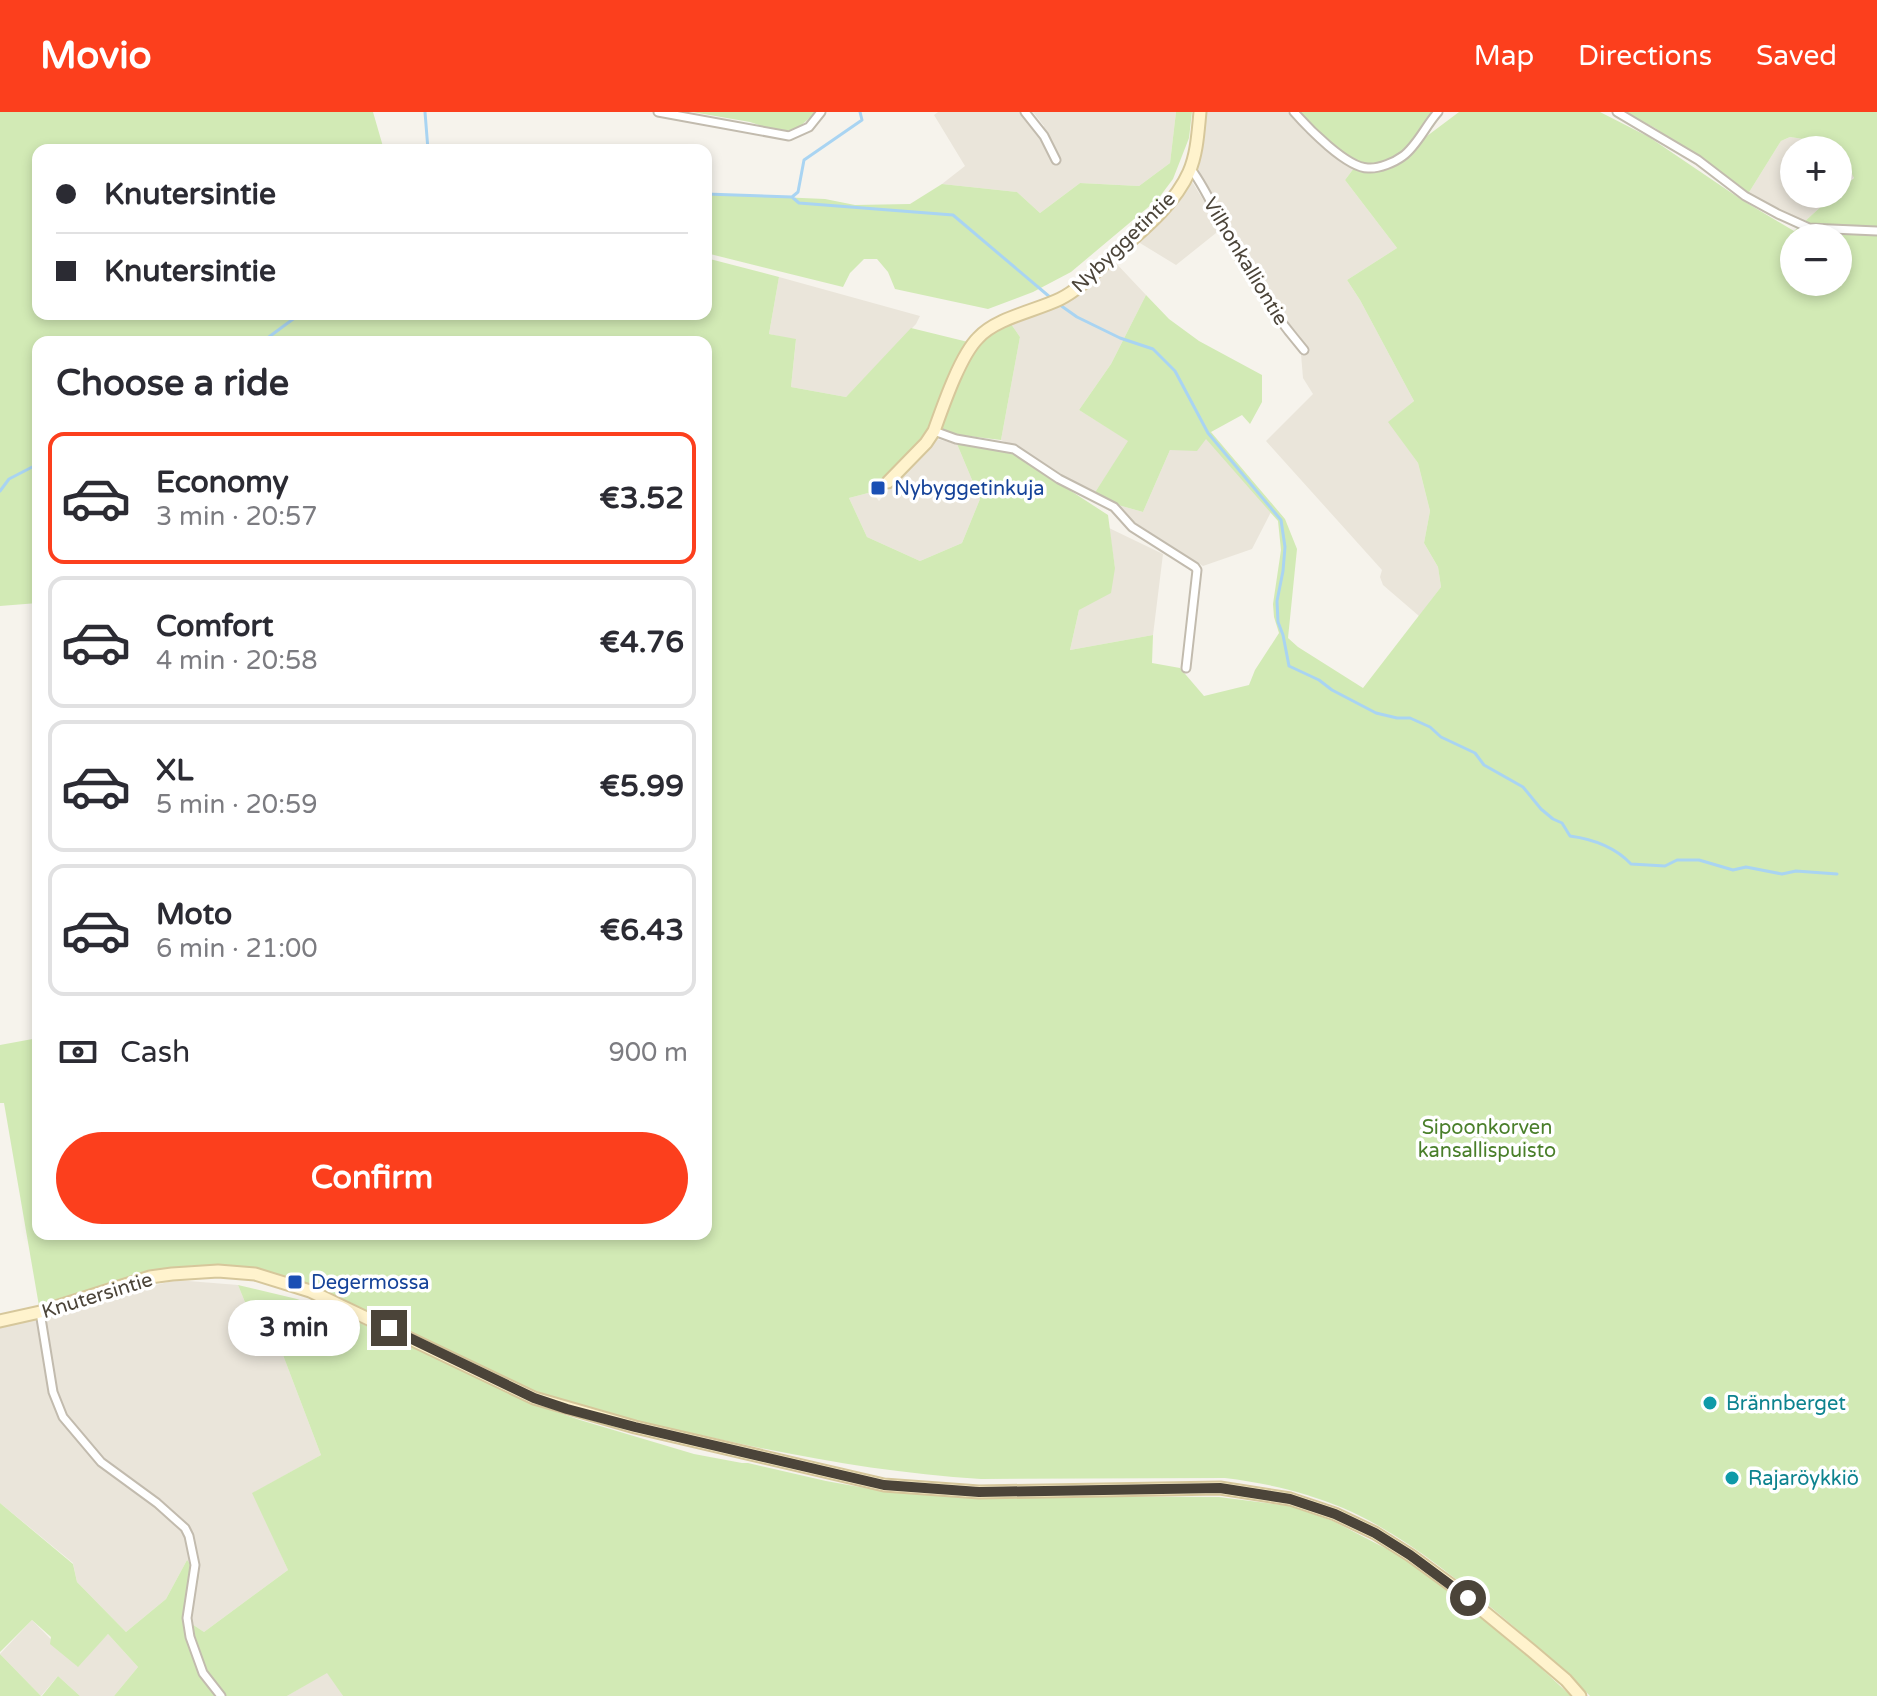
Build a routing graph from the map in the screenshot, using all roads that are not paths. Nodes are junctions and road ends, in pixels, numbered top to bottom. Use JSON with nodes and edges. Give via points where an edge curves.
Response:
{"nodes":[{"id":1,"x":658,"y":112,"type":"edge"},
{"id":2,"x":821,"y":112,"type":"edge"},
{"id":3,"x":1025,"y":112,"type":"edge"},
{"id":4,"x":1200,"y":112,"type":"edge"},
{"id":5,"x":1294,"y":112,"type":"edge"},
{"id":6,"x":1438,"y":112,"type":"edge"},
{"id":7,"x":1617,"y":112,"type":"edge"},
{"id":8,"x":1056,"y":160,"type":"dead end"},
{"id":9,"x":1191,"y":169,"type":"junction"},
{"id":10,"x":1877,"y":231,"type":"edge"},
{"id":11,"x":1304,"y":350,"type":"dead end"},
{"id":12,"x":934,"y":431,"type":"junction"},
{"id":13,"x":888,"y":482,"type":"dead end"},
{"id":14,"x":1186,"y":668,"type":"dead end"},
{"id":15,"x":40,"y":1312,"type":"junction"},
{"id":16,"x":0,"y":1321,"type":"edge"},
{"id":17,"x":221,"y":1696,"type":"edge"},
{"id":18,"x":1580,"y":1696,"type":"edge"}],
"edges":[{"from":1,"to":2,"type":"street","via":[[789,136],[809,127]]},
{"from":3,"to":8,"type":"street"},
{"from":4,"to":9,"type":"street","name":"Nybyggetintie"},
{"from":5,"to":6,"type":"street","via":[[1326,144],[1368,168],[1403,156]]},
{"from":7,"to":10,"type":"street","via":[[1778,214],[1809,228]]},
{"from":9,"to":11,"type":"street","name":"Vilhonkalliontie","via":[[1262,295]]},
{"from":9,"to":12,"type":"street","name":"Nybyggetintie","via":[[1161,211],[1072,293],[988,328],[976,339]]},
{"from":12,"to":13,"type":"street","name":"Nybyggetintie"},
{"from":12,"to":14,"type":"street","via":[[1014,449],[1114,507],[1132,527],[1195,567]]},
{"from":15,"to":16,"type":"street","name":"Knutersintie"},
{"from":15,"to":17,"type":"street","via":[[63,1417],[101,1462],[157,1503],[189,1536],[195,1565],[187,1618],[190,1637],[203,1673]]},
{"from":15,"to":18,"type":"street","name":"Knutersintie","via":[[150,1277],[218,1271],[255,1274],[310,1291],[534,1398],[884,1485],[979,1492],[1220,1488],[1290,1499],[1375,1533],[1410,1555]]}]}
